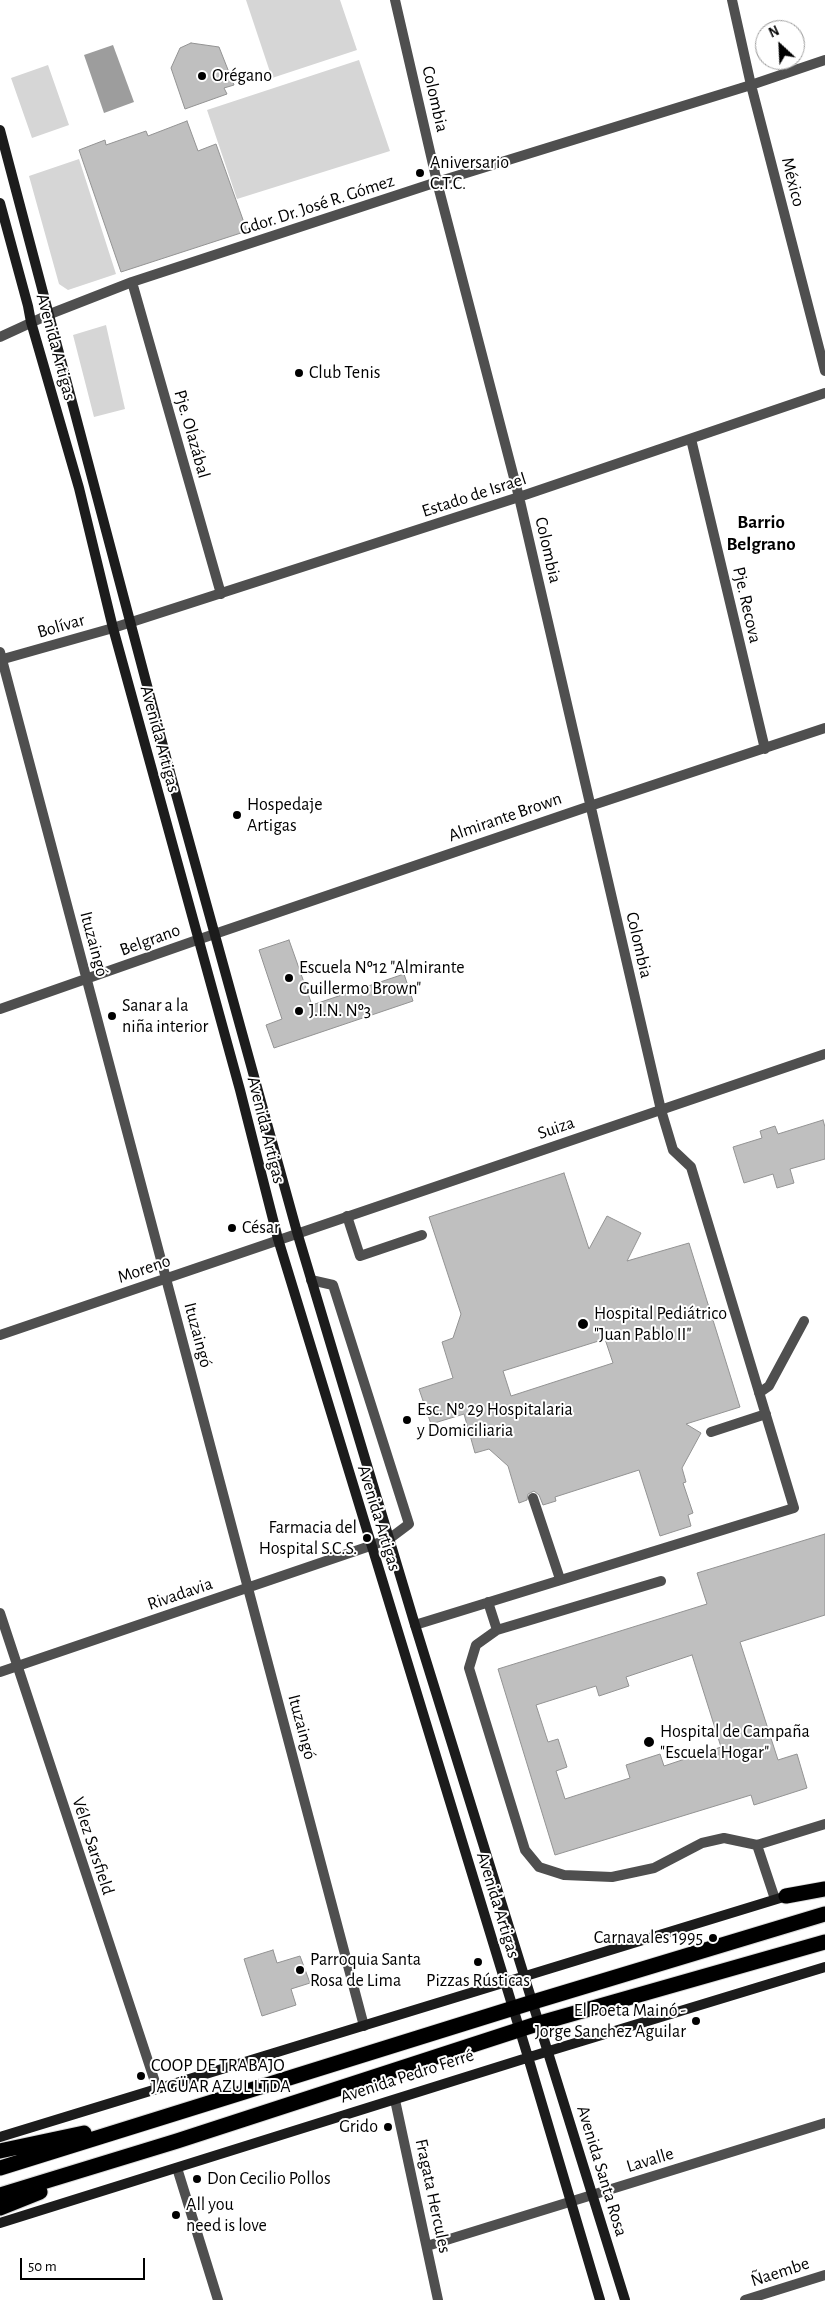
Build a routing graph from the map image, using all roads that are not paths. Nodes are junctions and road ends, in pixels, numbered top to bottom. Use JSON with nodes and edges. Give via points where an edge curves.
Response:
{"nodes":[{"id":1,"x":395,"y":0,"type":"edge"},
{"id":2,"x":732,"y":0,"type":"edge"},
{"id":3,"x":825,"y":60,"type":"edge"},
{"id":4,"x":751,"y":85,"type":"junction"},
{"id":5,"x":0,"y":130,"type":"edge"},
{"id":6,"x":437,"y":182,"type":"junction"},
{"id":7,"x":0,"y":203,"type":"edge"},
{"id":8,"x":132,"y":282,"type":"junction"},
{"id":9,"x":50,"y":314,"type":"junction"},
{"id":10,"x":30,"y":322,"type":"junction"},
{"id":11,"x":0,"y":337,"type":"edge"},
{"id":12,"x":825,"y":371,"type":"edge"},
{"id":13,"x":825,"y":393,"type":"edge"},
{"id":14,"x":691,"y":440,"type":"junction"},
{"id":15,"x":519,"y":497,"type":"junction"},
{"id":16,"x":221,"y":594,"type":"junction"},
{"id":17,"x":131,"y":622,"type":"junction"},
{"id":18,"x":113,"y":628,"type":"junction"},
{"id":19,"x":1,"y":657,"type":"edge"},
{"id":20,"x":825,"y":728,"type":"edge"},
{"id":21,"x":765,"y":749,"type":"junction"},
{"id":22,"x":590,"y":806,"type":"junction"},
{"id":23,"x":216,"y":933,"type":"junction"},
{"id":24,"x":197,"y":940,"type":"junction"},
{"id":25,"x":87,"y":980,"type":"junction"},
{"id":26,"x":0,"y":1009,"type":"edge"},
{"id":27,"x":825,"y":1054,"type":"edge"},
{"id":28,"x":661,"y":1110,"type":"junction"},
{"id":29,"x":347,"y":1216,"type":"junction"},
{"id":30,"x":297,"y":1232,"type":"junction"},
{"id":31,"x":422,"y":1235,"type":"dead end"},
{"id":32,"x":278,"y":1239,"type":"junction"},
{"id":33,"x":166,"y":1279,"type":"junction"},
{"id":34,"x":311,"y":1280,"type":"junction"},
{"id":35,"x":804,"y":1321,"type":"dead end"},
{"id":36,"x":0,"y":1335,"type":"edge"},
{"id":37,"x":759,"y":1392,"type":"junction"},
{"id":38,"x":766,"y":1414,"type":"junction"},
{"id":39,"x":711,"y":1432,"type":"dead end"},
{"id":40,"x":534,"y":1498,"type":"dead end"},
{"id":41,"x":389,"y":1539,"type":"junction"},
{"id":42,"x":370,"y":1546,"type":"junction"},
{"id":43,"x":560,"y":1579,"type":"junction"},
{"id":44,"x":661,"y":1581,"type":"dead end"},
{"id":45,"x":248,"y":1588,"type":"junction"},
{"id":46,"x":488,"y":1602,"type":"junction"},
{"id":47,"x":0,"y":1613,"type":"edge"},
{"id":48,"x":415,"y":1625,"type":"junction"},
{"id":49,"x":497,"y":1630,"type":"junction"},
{"id":50,"x":17,"y":1666,"type":"junction"},
{"id":51,"x":0,"y":1672,"type":"edge"},
{"id":52,"x":825,"y":1824,"type":"edge"},
{"id":53,"x":757,"y":1845,"type":"junction"},
{"id":54,"x":825,"y":1884,"type":"edge"},
{"id":55,"x":825,"y":1889,"type":"edge"},
{"id":56,"x":781,"y":1898,"type":"junction"},
{"id":57,"x":825,"y":1914,"type":"edge"},
{"id":58,"x":825,"y":1943,"type":"edge"},
{"id":59,"x":825,"y":1967,"type":"edge"},
{"id":60,"x":525,"y":1975,"type":"junction"},
{"id":61,"x":505,"y":1982,"type":"junction"},
{"id":62,"x":533,"y":2002,"type":"junction"},
{"id":63,"x":514,"y":2009,"type":"junction"},
{"id":64,"x":540,"y":2023,"type":"junction"},
{"id":65,"x":364,"y":2026,"type":"junction"},
{"id":66,"x":520,"y":2030,"type":"junction"},
{"id":67,"x":549,"y":2051,"type":"junction"},
{"id":68,"x":528,"y":2057,"type":"junction"},
{"id":69,"x":157,"y":2088,"type":"junction"},
{"id":70,"x":395,"y":2100,"type":"junction"},
{"id":71,"x":171,"y":2115,"type":"junction"},
{"id":72,"x":825,"y":2123,"type":"edge"},
{"id":73,"x":0,"y":2137,"type":"edge"},
{"id":74,"x":177,"y":2141,"type":"junction"},
{"id":75,"x":0,"y":2151,"type":"edge"},
{"id":76,"x":0,"y":2168,"type":"edge"},
{"id":77,"x":177,"y":2168,"type":"junction"},
{"id":78,"x":0,"y":2195,"type":"edge"},
{"id":79,"x":592,"y":2195,"type":"junction"},
{"id":80,"x":570,"y":2202,"type":"junction"},
{"id":81,"x":0,"y":2208,"type":"edge"},
{"id":82,"x":0,"y":2223,"type":"edge"},
{"id":83,"x":427,"y":2246,"type":"junction"},
{"id":84,"x":825,"y":2275,"type":"edge"},
{"id":85,"x":218,"y":2300,"type":"edge"},
{"id":86,"x":438,"y":2300,"type":"edge"},
{"id":87,"x":600,"y":2300,"type":"edge"},
{"id":88,"x":625,"y":2300,"type":"edge"},
{"id":89,"x":745,"y":2300,"type":"edge"}],
"edges":[{"from":1,"to":6,"type":"street","name":"Colombia"},
{"from":2,"to":4,"type":"street","name":"México"},
{"from":3,"to":4,"type":"street","name":"Gdor. Dr. José R. Gómez"},
{"from":4,"to":6,"type":"street","name":"Gdor. Dr. José R. Gómez"},
{"from":4,"to":12,"type":"street","name":"México"},
{"from":5,"to":9,"type":"main road","name":"Avenida Artigas"},
{"from":6,"to":8,"type":"street","name":"Gdor. Dr. José R. Gómez"},
{"from":6,"to":15,"type":"street","name":"Colombia"},
{"from":7,"to":10,"type":"main road","name":"Avenida Artigas"},
{"from":8,"to":9,"type":"street","name":"Gdor. Dr. José R. Gómez"},
{"from":8,"to":16,"type":"street","name":"Pje. Olazábal"},
{"from":9,"to":10,"type":"street","name":"Gdor. Dr. José R. Gómez"},
{"from":9,"to":17,"type":"main road","name":"Avenida Artigas"},
{"from":10,"to":11,"type":"street","name":"Gdor. Dr. José R. Gómez"},
{"from":10,"to":18,"type":"main road","name":"Avenida Artigas","via":[[79,488]]},
{"from":13,"to":14,"type":"street","name":"Estado de Israel"},
{"from":14,"to":15,"type":"street","name":"Estado de Israel"},
{"from":14,"to":21,"type":"street","name":"Pje. Recova"},
{"from":15,"to":16,"type":"street","name":"Estado de Israel"},
{"from":15,"to":22,"type":"street","name":"Colombia"},
{"from":16,"to":17,"type":"street","name":"Estado de Israel"},
{"from":17,"to":18,"type":"street","name":"Bolívar"},
{"from":17,"to":23,"type":"main road","name":"Avenida Artigas"},
{"from":18,"to":19,"type":"street","name":"Bolívar"},
{"from":18,"to":24,"type":"main road","name":"Avenida Artigas"},
{"from":19,"to":25,"type":"street","name":"Ituzaingó"},
{"from":20,"to":21,"type":"street","name":"Almirante Brown"},
{"from":21,"to":22,"type":"street","name":"Almirante Brown"},
{"from":22,"to":23,"type":"street","name":"Almirante Brown"},
{"from":22,"to":28,"type":"street","name":"Colombia"},
{"from":23,"to":24,"type":"street","name":"Almirante Brown"},
{"from":23,"to":30,"type":"main road","name":"Avenida Artigas"},
{"from":24,"to":25,"type":"street","name":"Belgrano"},
{"from":24,"to":32,"type":"main road","name":"Avenida Artigas"},
{"from":25,"to":26,"type":"street","name":"Belgrano"},
{"from":25,"to":33,"type":"street","name":"Ituzaingó"},
{"from":27,"to":28,"type":"street","name":"Suiza"},
{"from":28,"to":29,"type":"street","name":"Suiza"},
{"from":28,"to":37,"type":"street","name":"Colombia","via":[[673,1150],[691,1166]]},
{"from":29,"to":30,"type":"street","name":"Suiza"},
{"from":29,"to":31,"type":"street","via":[[360,1256]]},
{"from":30,"to":32,"type":"street","name":"Moreno"},
{"from":30,"to":34,"type":"main road","name":"Avenida Artigas"},
{"from":32,"to":33,"type":"street","name":"Moreno"},
{"from":32,"to":42,"type":"main road","name":"Avenida Artigas"},
{"from":33,"to":36,"type":"street","name":"Moreno"},
{"from":33,"to":45,"type":"street","name":"Ituzaingó"},
{"from":34,"to":41,"type":"main road","name":"Avenida Artigas"},
{"from":34,"to":41,"type":"street","name":"Rivadavia","via":[[334,1285],[409,1524]]},
{"from":35,"to":37,"type":"street","via":[[769,1386]]},
{"from":37,"to":38,"type":"street","name":"Colombia"},
{"from":38,"to":39,"type":"street"},
{"from":38,"to":43,"type":"street","name":"Colombia","via":[[794,1508]]},
{"from":40,"to":43,"type":"street"},
{"from":41,"to":42,"type":"street","name":"Rivadavia"},
{"from":41,"to":48,"type":"main road","name":"Avenida Artigas"},
{"from":42,"to":45,"type":"street","name":"Rivadavia"},
{"from":42,"to":61,"type":"main road","name":"Avenida Artigas"},
{"from":43,"to":46,"type":"street"},
{"from":44,"to":49,"type":"street"},
{"from":45,"to":50,"type":"street","name":"Rivadavia"},
{"from":45,"to":65,"type":"street","name":"Ituzaingó"},
{"from":46,"to":48,"type":"street"},
{"from":46,"to":49,"type":"street"},
{"from":47,"to":50,"type":"street","name":"Vélez Sarsfield"},
{"from":48,"to":60,"type":"main road","name":"Avenida Artigas"},
{"from":49,"to":53,"type":"street","via":[[476,1645],[469,1668],[525,1850],[539,1867],[564,1874],[612,1877],[654,1868],[702,1843],[724,1838]]},
{"from":50,"to":51,"type":"street","name":"Rivadavia"},
{"from":50,"to":69,"type":"street","name":"Vélez Sarsfield"},
{"from":52,"to":53,"type":"street"},
{"from":53,"to":56,"type":"street"},
{"from":54,"to":56,"type":"main road"},
{"from":55,"to":56,"type":"highway"},
{"from":56,"to":60,"type":"main road"},
{"from":57,"to":62,"type":"highway","name":"Avenida Pedro Ferré"},
{"from":58,"to":64,"type":"highway","name":"Avenida Pedro Ferré"},
{"from":59,"to":67,"type":"main road","name":"Avenida Pedro Ferré"},
{"from":60,"to":61,"type":"main road"},
{"from":60,"to":62,"type":"main road","name":"Avenida Artigas"},
{"from":61,"to":63,"type":"main road","name":"Avenida Artigas"},
{"from":61,"to":65,"type":"main road"},
{"from":62,"to":63,"type":"highway","name":"Avenida Pedro Ferré"},
{"from":62,"to":64,"type":"main road","name":"Avenida Artigas"},
{"from":63,"to":66,"type":"main road","name":"Avenida Artigas"},
{"from":63,"to":71,"type":"highway","name":"Avenida Pedro Ferré"},
{"from":64,"to":66,"type":"highway","name":"Avenida Pedro Ferré"},
{"from":64,"to":67,"type":"main road","name":"Avenida Santa Rosa"},
{"from":65,"to":69,"type":"main road"},
{"from":66,"to":68,"type":"main road","name":"Avenida Artigas"},
{"from":66,"to":74,"type":"highway","name":"Avenida Pedro Ferré"},
{"from":67,"to":68,"type":"main road","name":"Avenida Pedro Ferré"},
{"from":67,"to":79,"type":"main road","name":"Avenida Santa Rosa"},
{"from":68,"to":70,"type":"main road","name":"Avenida Pedro Ferré"},
{"from":68,"to":80,"type":"main road"},
{"from":69,"to":73,"type":"main road"},
{"from":70,"to":77,"type":"main road","name":"Avenida Pedro Ferré"},
{"from":70,"to":83,"type":"street","name":"Fragata Hercules"},
{"from":71,"to":75,"type":"highway"},
{"from":71,"to":76,"type":"highway","name":"Avenida Pedro Ferré"},
{"from":72,"to":79,"type":"street","name":"Lavalle"},
{"from":74,"to":78,"type":"highway","name":"Avenida Pedro Ferré"},
{"from":74,"to":81,"type":"highway"},
{"from":77,"to":82,"type":"main road","name":"Avenida Pedro Ferré"},
{"from":77,"to":85,"type":"street"},
{"from":79,"to":80,"type":"street","name":"Lavalle"},
{"from":79,"to":88,"type":"main road","name":"Avenida Santa Rosa"},
{"from":80,"to":83,"type":"street","name":"Lavalle"},
{"from":80,"to":87,"type":"main road"},
{"from":83,"to":86,"type":"street","name":"Fragata Hercules"},
{"from":84,"to":89,"type":"street","name":"Ñaembe"}]}
